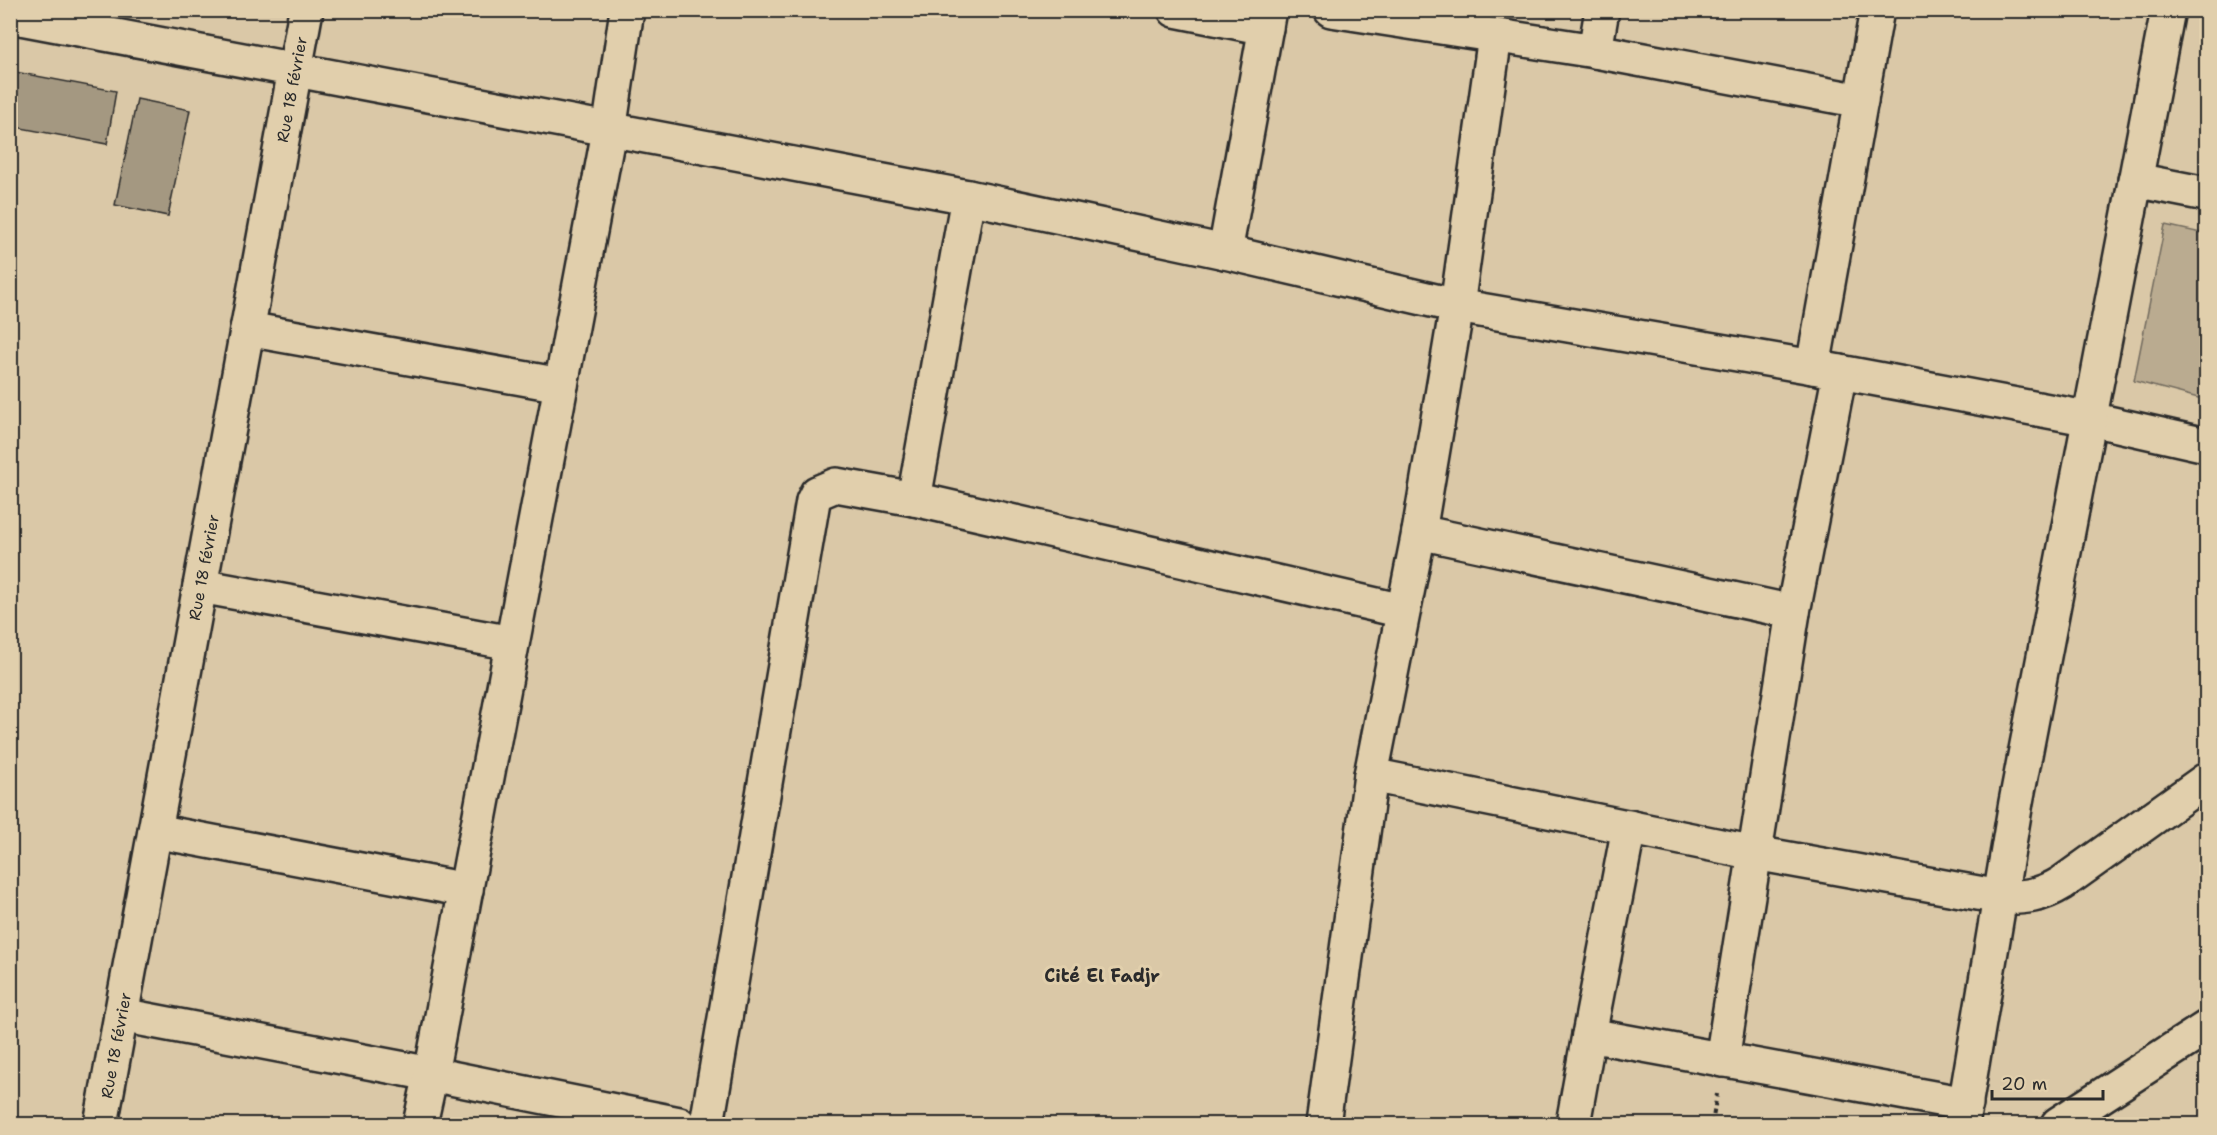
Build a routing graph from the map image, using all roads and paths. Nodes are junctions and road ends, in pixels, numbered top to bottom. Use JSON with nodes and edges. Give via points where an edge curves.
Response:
{"nodes":[{"id":1,"x":306,"y":10,"type":"edge"},
{"id":2,"x":627,"y":10,"type":"edge"},
{"id":3,"x":1175,"y":10,"type":"edge"},
{"id":4,"x":1331,"y":10,"type":"edge"},
{"id":5,"x":1602,"y":10,"type":"edge"},
{"id":6,"x":1877,"y":10,"type":"edge"},
{"id":7,"x":2168,"y":10,"type":"edge"},
{"id":8,"x":10,"y":16,"type":"edge"},
{"id":9,"x":1268,"y":19,"type":"edge"},
{"id":10,"x":105,"y":22,"type":"edge"},
{"id":11,"x":1495,"y":36,"type":"junction"},
{"id":12,"x":1595,"y":51,"type":"junction"},
{"id":13,"x":295,"y":72,"type":"junction"},
{"id":14,"x":1861,"y":101,"type":"junction"},
{"id":15,"x":609,"y":131,"type":"junction"},
{"id":16,"x":2135,"y":180,"type":"junction"},
{"id":17,"x":2206,"y":194,"type":"edge"},
{"id":18,"x":968,"y":197,"type":"junction"},
{"id":19,"x":1226,"y":252,"type":"junction"},
{"id":20,"x":1457,"y":306,"type":"junction"},
{"id":21,"x":247,"y":329,"type":"junction"},
{"id":22,"x":1826,"y":369,"type":"junction"},
{"id":23,"x":561,"y":385,"type":"junction"},
{"id":24,"x":2091,"y":419,"type":"junction"},
{"id":25,"x":2206,"y":445,"type":"edge"},
{"id":26,"x":914,"y":499,"type":"junction"},
{"id":27,"x":1419,"y":532,"type":"junction"},
{"id":28,"x":200,"y":586,"type":"junction"},
{"id":29,"x":1403,"y":611,"type":"junction"},
{"id":30,"x":1793,"y":612,"type":"junction"},
{"id":31,"x":512,"y":643,"type":"junction"},
{"id":32,"x":1371,"y":775,"type":"junction"},
{"id":33,"x":2206,"y":780,"type":"edge"},
{"id":34,"x":1629,"y":827,"type":"junction"},
{"id":35,"x":155,"y":831,"type":"junction"},
{"id":36,"x":1755,"y":853,"type":"junction"},
{"id":37,"x":466,"y":890,"type":"junction"},
{"id":38,"x":2000,"y":897,"type":"junction"},
{"id":39,"x":121,"y":1015,"type":"junction"},
{"id":40,"x":2206,"y":1028,"type":"edge"},
{"id":41,"x":1589,"y":1035,"type":"junction"},
{"id":42,"x":1722,"y":1060,"type":"junction"},
{"id":43,"x":431,"y":1074,"type":"junction"},
{"id":44,"x":1964,"y":1114,"type":"edge"},
{"id":45,"x":101,"y":1125,"type":"edge"},
{"id":46,"x":420,"y":1125,"type":"edge"},
{"id":47,"x":679,"y":1125,"type":"edge"},
{"id":48,"x":707,"y":1125,"type":"edge"},
{"id":49,"x":1323,"y":1125,"type":"edge"},
{"id":50,"x":1573,"y":1125,"type":"edge"},
{"id":51,"x":2058,"y":1125,"type":"edge"}],
"edges":[{"from":1,"to":13,"type":"street","name":"Rue 18 février"},
{"from":2,"to":15,"type":"street"},
{"from":3,"to":9,"type":"street"},
{"from":4,"to":11,"type":"street"},
{"from":5,"to":12,"type":"street"},
{"from":6,"to":14,"type":"street"},
{"from":7,"to":16,"type":"street"},
{"from":8,"to":10,"type":"street"},
{"from":9,"to":19,"type":"street"},
{"from":10,"to":13,"type":"street"},
{"from":11,"to":12,"type":"street"},
{"from":11,"to":20,"type":"street"},
{"from":12,"to":14,"type":"street"},
{"from":13,"to":15,"type":"street"},
{"from":13,"to":21,"type":"street","name":"Rue 18 février"},
{"from":14,"to":22,"type":"street"},
{"from":15,"to":18,"type":"street"},
{"from":15,"to":23,"type":"street"},
{"from":16,"to":17,"type":"street"},
{"from":16,"to":24,"type":"street"},
{"from":18,"to":19,"type":"street"},
{"from":18,"to":26,"type":"street"},
{"from":19,"to":20,"type":"street"},
{"from":20,"to":22,"type":"street"},
{"from":20,"to":27,"type":"street"},
{"from":21,"to":23,"type":"street"},
{"from":21,"to":28,"type":"street","name":"Rue 18 février"},
{"from":22,"to":24,"type":"street"},
{"from":22,"to":30,"type":"street"},
{"from":23,"to":31,"type":"street"},
{"from":24,"to":25,"type":"street"},
{"from":24,"to":38,"type":"street"},
{"from":26,"to":29,"type":"street"},
{"from":26,"to":48,"type":"street","via":[[836,485],[817,492],[813,501]]},
{"from":27,"to":29,"type":"street"},
{"from":27,"to":30,"type":"street"},
{"from":28,"to":31,"type":"street"},
{"from":28,"to":35,"type":"street","name":"Rue 18 février"},
{"from":29,"to":32,"type":"street"},
{"from":30,"to":36,"type":"street"},
{"from":31,"to":37,"type":"street"},
{"from":32,"to":34,"type":"street"},
{"from":32,"to":49,"type":"street"},
{"from":33,"to":38,"type":"street","via":[[2046,893]]},
{"from":34,"to":36,"type":"street"},
{"from":34,"to":41,"type":"street"},
{"from":35,"to":37,"type":"street"},
{"from":35,"to":39,"type":"street","name":"Rue 18 février"},
{"from":36,"to":38,"type":"street"},
{"from":36,"to":42,"type":"street"},
{"from":37,"to":43,"type":"street"},
{"from":38,"to":44,"type":"street"},
{"from":39,"to":43,"type":"street"},
{"from":39,"to":45,"type":"street","name":"Rue 18 février"},
{"from":40,"to":51,"type":"street"},
{"from":41,"to":42,"type":"street"},
{"from":41,"to":50,"type":"street"},
{"from":42,"to":44,"type":"street"},
{"from":43,"to":46,"type":"street"},
{"from":43,"to":47,"type":"street"}]}
